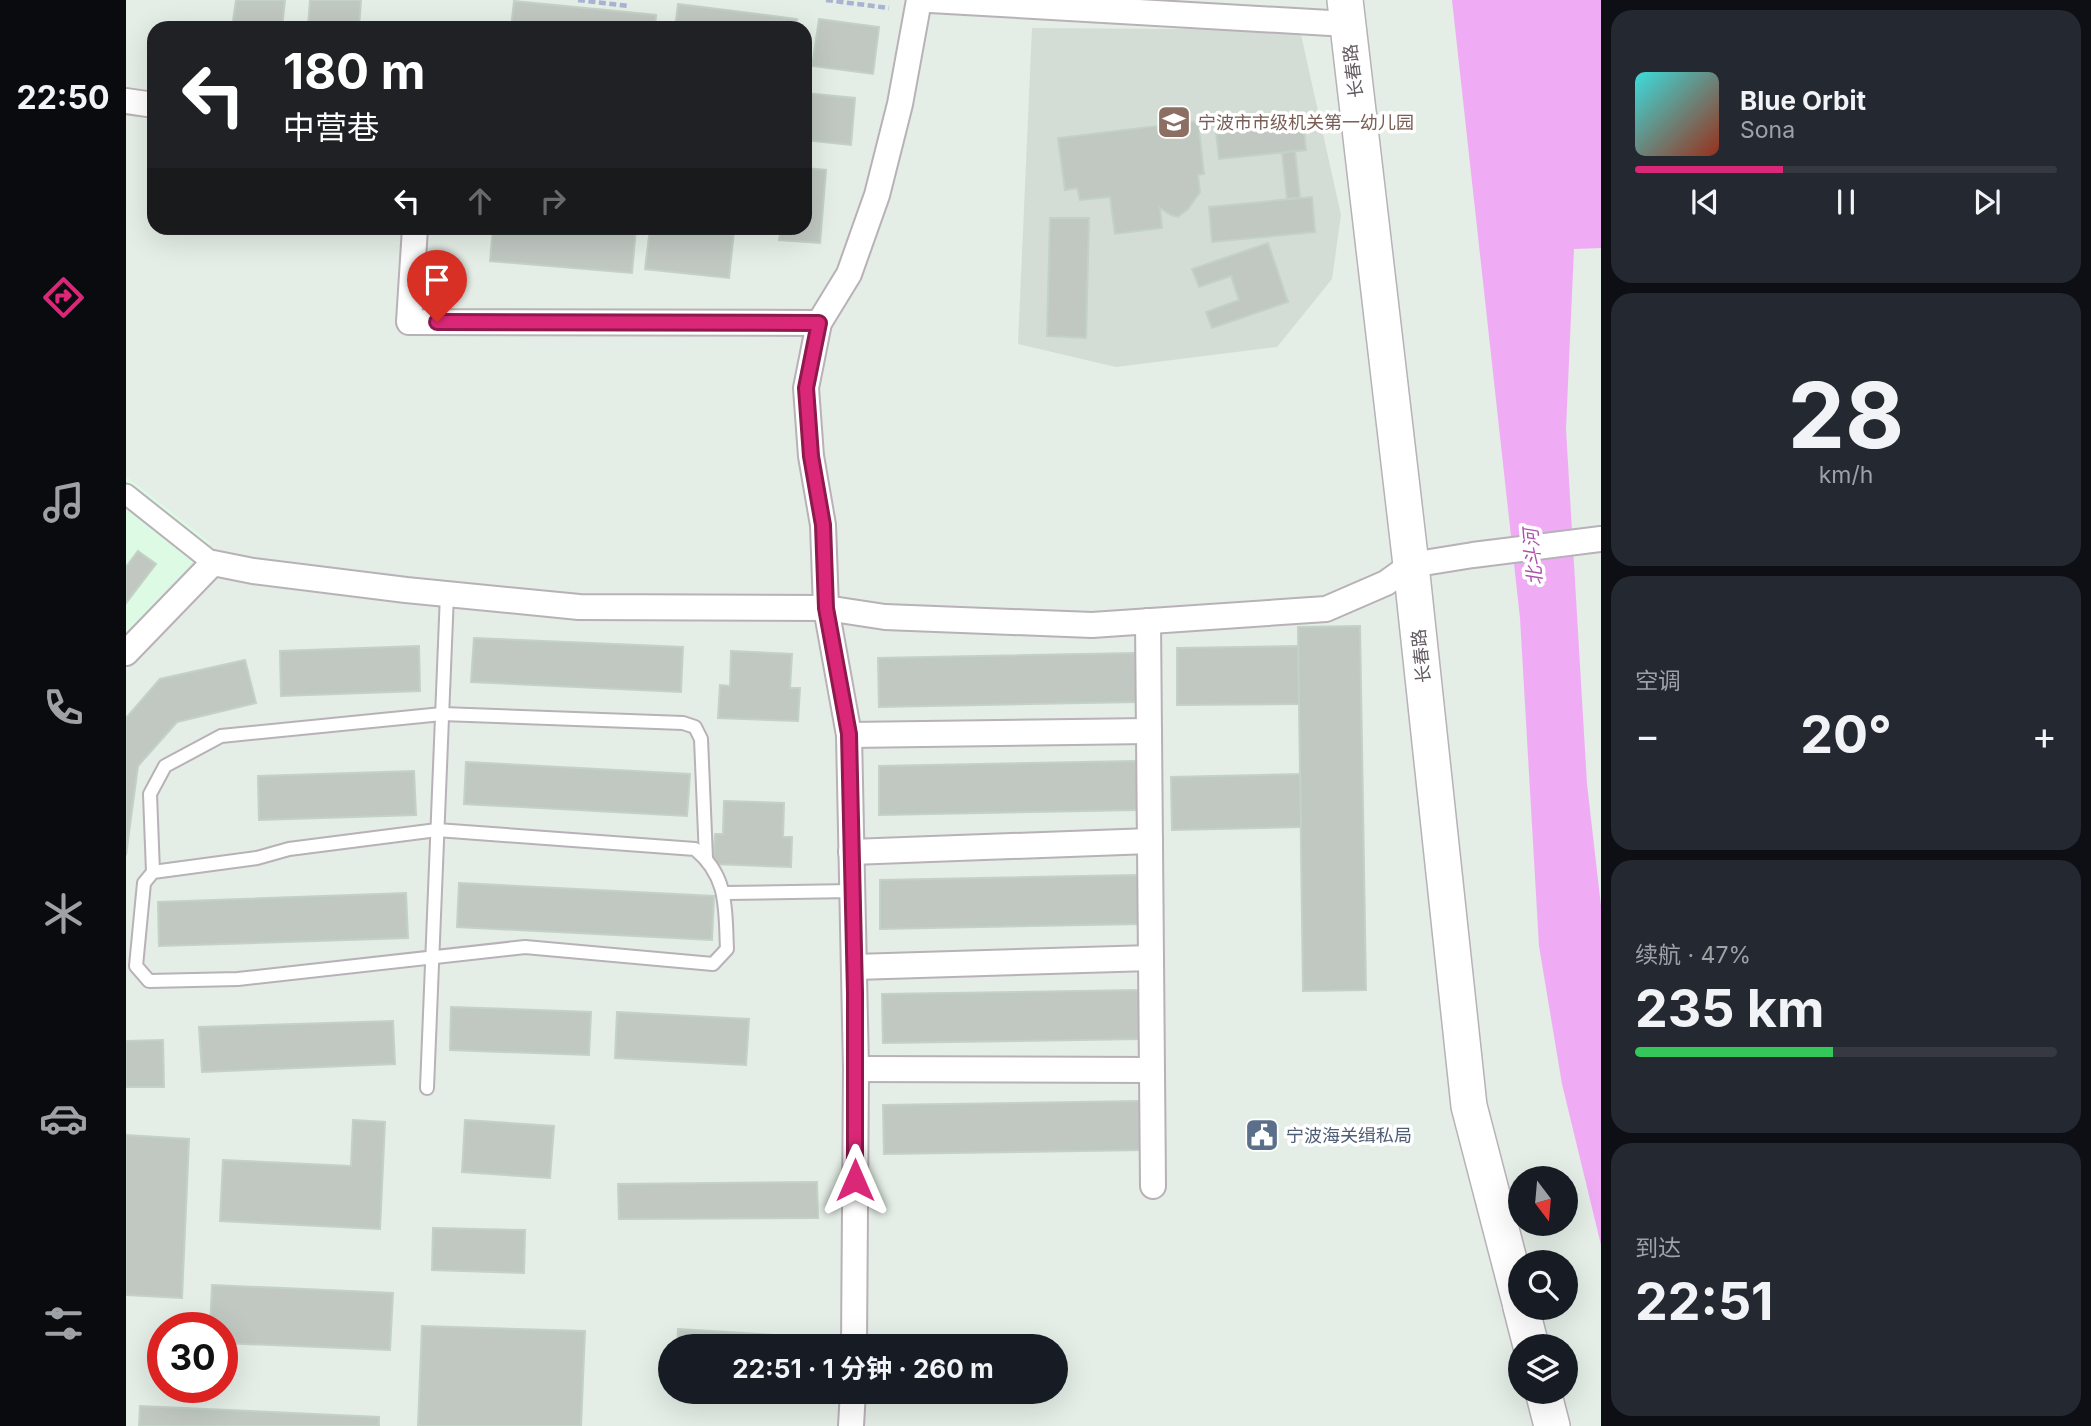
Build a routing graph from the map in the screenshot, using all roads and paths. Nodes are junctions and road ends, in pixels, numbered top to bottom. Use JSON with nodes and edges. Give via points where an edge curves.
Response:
{"nodes":[{"id":1,"x":578,"y":0,"type":"edge"},
{"id":2,"x":826,"y":0,"type":"edge"},
{"id":3,"x":922,"y":4,"type":"edge"},
{"id":4,"x":628,"y":6,"type":"dead end"},
{"id":5,"x":1346,"y":12,"type":"edge"},
{"id":6,"x":126,"y":102,"type":"edge"},
{"id":7,"x":147,"y":104,"type":"edge"},
{"id":8,"x":415,"y":235,"type":"edge"},
{"id":9,"x":819,"y":323,"type":"junction"},
{"id":10,"x":126,"y":494,"type":"edge"},
{"id":11,"x":1598,"y":540,"type":"edge"},
{"id":12,"x":213,"y":563,"type":"junction"},
{"id":13,"x":1411,"y":565,"type":"junction"},
{"id":14,"x":447,"y":594,"type":"junction"},
{"id":15,"x":826,"y":608,"type":"junction"},
{"id":16,"x":1148,"y":621,"type":"junction"},
{"id":17,"x":126,"y":653,"type":"edge"},
{"id":18,"x":442,"y":714,"type":"junction"},
{"id":19,"x":1149,"y":731,"type":"junction"},
{"id":20,"x":849,"y":734,"type":"junction"},
{"id":21,"x":437,"y":830,"type":"junction"},
{"id":22,"x":1150,"y":841,"type":"junction"},
{"id":23,"x":851,"y":852,"type":"junction"},
{"id":24,"x":706,"y":858,"type":"junction"},
{"id":25,"x":153,"y":872,"type":"junction"},
{"id":26,"x":852,"y":891,"type":"junction"},
{"id":27,"x":724,"y":893,"type":"junction"},
{"id":28,"x":1151,"y":958,"type":"junction"},
{"id":29,"x":432,"y":959,"type":"junction"},
{"id":30,"x":855,"y":967,"type":"junction"},
{"id":31,"x":856,"y":1069,"type":"junction"},
{"id":32,"x":1151,"y":1070,"type":"junction"},
{"id":33,"x":427,"y":1088,"type":"dead end"},
{"id":34,"x":1153,"y":1186,"type":"dead end"},
{"id":35,"x":1508,"y":1257,"type":"edge"},
{"id":36,"x":854,"y":1334,"type":"edge"},
{"id":37,"x":852,"y":1404,"type":"edge"},
{"id":38,"x":1546,"y":1404,"type":"edge"},
{"id":39,"x":851,"y":1426,"type":"edge"},
{"id":40,"x":1552,"y":1426,"type":"edge"}],
"edges":[{"from":1,"to":4,"type":"path"},
{"from":2,"to":3,"type":"path"},
{"from":3,"to":5,"type":"street"},
{"from":3,"to":9,"type":"street","via":[[877,195],[849,274]]},
{"from":5,"to":13,"type":"main road","name":"长春路"},
{"from":6,"to":7,"type":"street"},
{"from":8,"to":9,"type":"street","via":[[409,322]]},
{"from":9,"to":15,"type":"street","via":[[806,388],[823,525]]},
{"from":10,"to":12,"type":"street"},
{"from":11,"to":13,"type":"street"},
{"from":12,"to":14,"type":"street"},
{"from":12,"to":17,"type":"street"},
{"from":13,"to":16,"type":"street","via":[[1386,583],[1325,609]]},
{"from":13,"to":35,"type":"main road","name":"长春路","via":[[1469,1106]]},
{"from":14,"to":15,"type":"street","via":[[579,607]]},
{"from":14,"to":18,"type":"lane"},
{"from":15,"to":16,"type":"street","via":[[885,617],[1092,625]]},
{"from":15,"to":20,"type":"street"},
{"from":16,"to":19,"type":"street"},
{"from":18,"to":21,"type":"lane"},
{"from":18,"to":24,"type":"lane","via":[[695,727],[701,739]]},
{"from":18,"to":25,"type":"lane","via":[[221,736],[165,766],[150,794]]},
{"from":19,"to":20,"type":"street"},
{"from":19,"to":22,"type":"street"},
{"from":20,"to":23,"type":"street"},
{"from":21,"to":24,"type":"lane","via":[[695,849]]},
{"from":21,"to":25,"type":"lane"},
{"from":21,"to":29,"type":"lane"},
{"from":22,"to":23,"type":"street"},
{"from":22,"to":28,"type":"street"},
{"from":23,"to":26,"type":"street"},
{"from":24,"to":27,"type":"lane"},
{"from":25,"to":29,"type":"lane","via":[[144,883],[136,966],[149,981],[237,979]]},
{"from":26,"to":27,"type":"lane"},
{"from":26,"to":30,"type":"street"},
{"from":27,"to":29,"type":"lane","via":[[727,949],[713,964],[525,947]]},
{"from":28,"to":30,"type":"street"},
{"from":28,"to":32,"type":"street"},
{"from":29,"to":33,"type":"lane"},
{"from":30,"to":31,"type":"street"},
{"from":31,"to":32,"type":"street"},
{"from":31,"to":36,"type":"street"},
{"from":32,"to":34,"type":"street"},
{"from":37,"to":39,"type":"street"},
{"from":38,"to":40,"type":"main road"}]}
